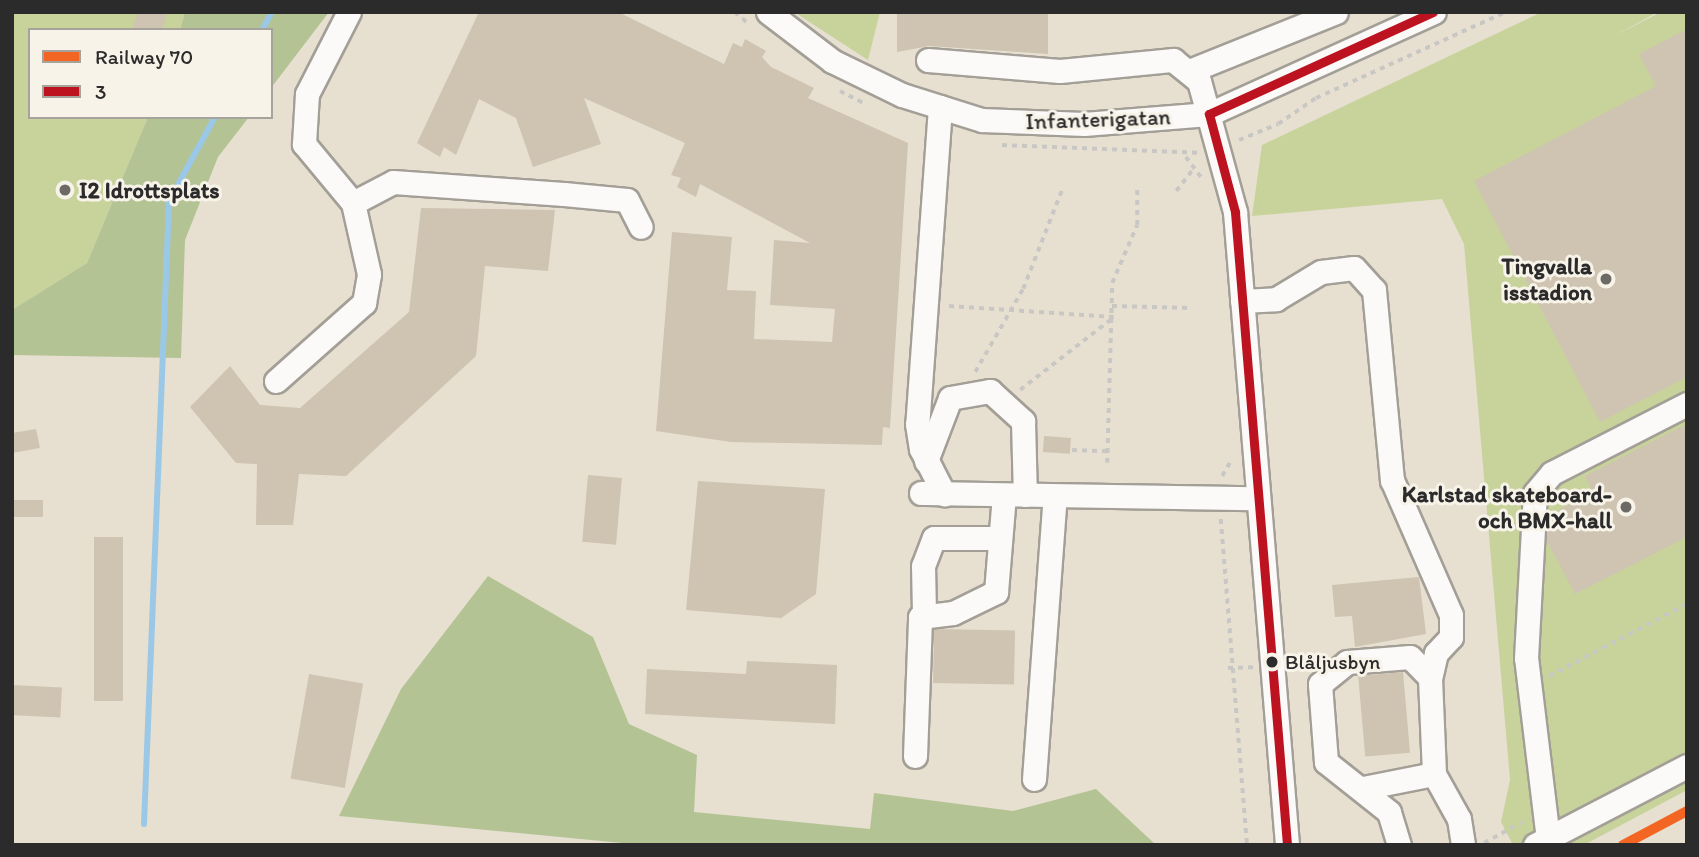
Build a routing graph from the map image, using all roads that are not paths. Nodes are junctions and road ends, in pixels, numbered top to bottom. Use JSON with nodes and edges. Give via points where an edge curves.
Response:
{"nodes":[{"id":1,"x":349,"y":12,"type":"edge"},
{"id":2,"x":768,"y":12,"type":"edge"},
{"id":3,"x":1336,"y":12,"type":"edge"},
{"id":4,"x":1434,"y":12,"type":"edge"},
{"id":5,"x":928,"y":60,"type":"dead end"},
{"id":6,"x":1192,"y":69,"type":"junction"},
{"id":7,"x":940,"y":107,"type":"junction"},
{"id":8,"x":1209,"y":114,"type":"junction"},
{"id":9,"x":353,"y":203,"type":"junction"},
{"id":10,"x":641,"y":227,"type":"dead end"},
{"id":11,"x":1242,"y":301,"type":"junction"},
{"id":12,"x":276,"y":381,"type":"dead end"},
{"id":13,"x":1687,"y":404,"type":"edge"},
{"id":14,"x":926,"y":461,"type":"junction"},
{"id":15,"x":1015,"y":495,"type":"junction"},
{"id":16,"x":1055,"y":496,"type":"junction"},
{"id":17,"x":1258,"y":498,"type":"junction"},
{"id":18,"x":1000,"y":538,"type":"junction"},
{"id":19,"x":924,"y":614,"type":"junction"},
{"id":20,"x":1430,"y":678,"type":"junction"},
{"id":21,"x":915,"y":756,"type":"dead end"},
{"id":22,"x":1687,"y":766,"type":"edge"},
{"id":23,"x":1434,"y":774,"type":"junction"},
{"id":24,"x":1034,"y":779,"type":"dead end"},
{"id":25,"x":1363,"y":788,"type":"junction"},
{"id":26,"x":1541,"y":842,"type":"edge"},
{"id":27,"x":1287,"y":845,"type":"edge"},
{"id":28,"x":1399,"y":845,"type":"edge"},
{"id":29,"x":1463,"y":845,"type":"edge"}],
"edges":[{"from":1,"to":9,"type":"street","via":[[307,94],[304,144]]},
{"from":2,"to":7,"type":"street","name":"Infanterigatan","via":[[832,61]]},
{"from":3,"to":6,"type":"street"},
{"from":4,"to":8,"type":"street","name":"Infanterigatan"},
{"from":5,"to":6,"type":"street","via":[[1060,71],[1173,60]]},
{"from":6,"to":8,"type":"street"},
{"from":7,"to":8,"type":"street","name":"Infanterigatan","via":[[982,120],[1084,124]]},
{"from":7,"to":14,"type":"street","via":[[917,424]]},
{"from":8,"to":11,"type":"street","via":[[1235,212]]},
{"from":9,"to":10,"type":"street","via":[[393,182],[564,194],[627,200]]},
{"from":9,"to":12,"type":"street","via":[[369,274],[364,303]]},
{"from":11,"to":17,"type":"street"},
{"from":11,"to":20,"type":"street","via":[[1276,299],[1321,272],[1354,268],[1374,290],[1392,480],[1451,615],[1451,637],[1436,653]]},
{"from":13,"to":26,"type":"street","via":[[1539,484],[1529,554],[1529,682]]},
{"from":14,"to":15,"type":"street","via":[[933,493]]},
{"from":14,"to":15,"type":"street","via":[[946,404],[967,390],[1005,398],[1025,426]]},
{"from":15,"to":16,"type":"street"},
{"from":15,"to":18,"type":"street"},
{"from":16,"to":17,"type":"street"},
{"from":16,"to":24,"type":"street"},
{"from":17,"to":27,"type":"street"},
{"from":18,"to":19,"type":"street","via":[[996,592],[953,613]]},
{"from":18,"to":19,"type":"street","via":[[934,538],[923,566]]},
{"from":19,"to":21,"type":"street"},
{"from":20,"to":23,"type":"street"},
{"from":20,"to":25,"type":"street","via":[[1410,657],[1347,662],[1320,684],[1326,762]]},
{"from":22,"to":26,"type":"street"},
{"from":23,"to":25,"type":"street"},
{"from":23,"to":29,"type":"street","via":[[1459,819]]},
{"from":25,"to":28,"type":"street","via":[[1389,812]]}]}
